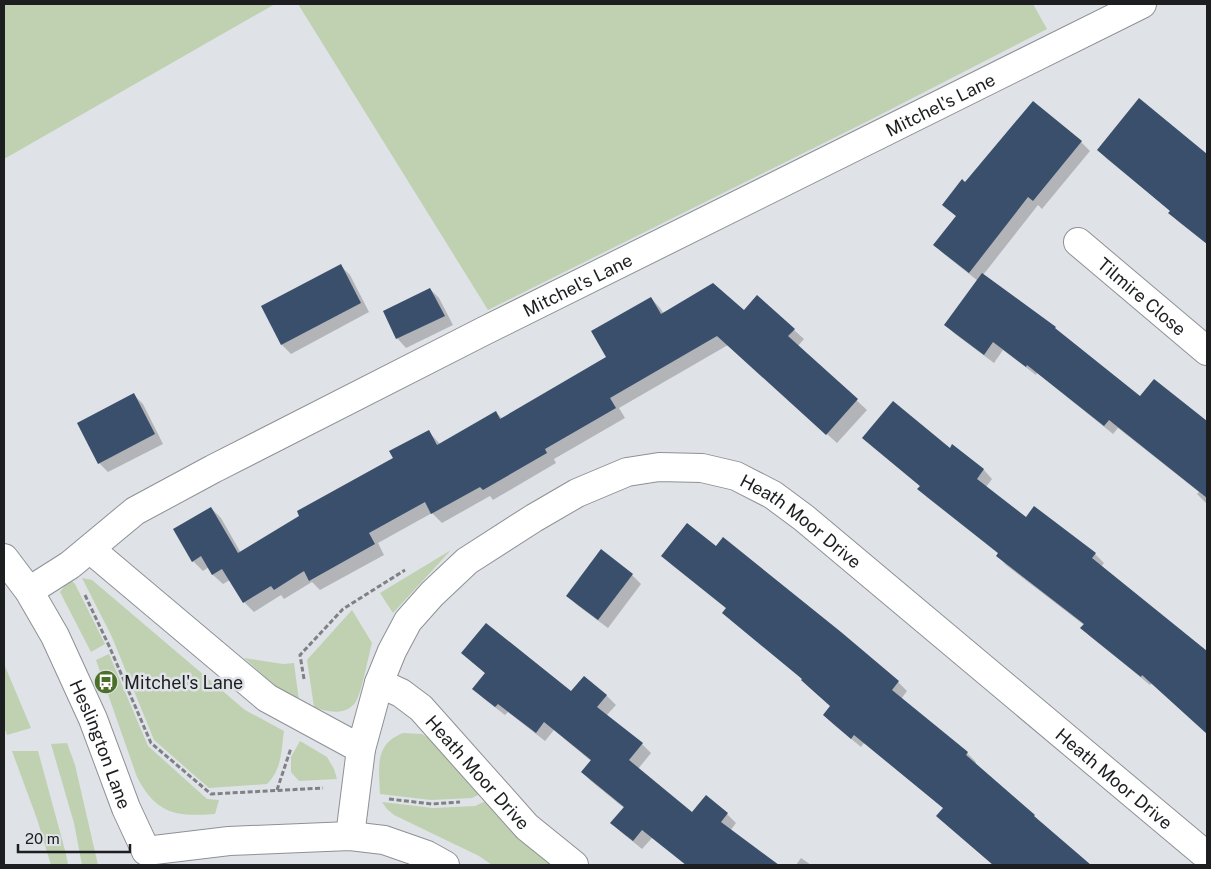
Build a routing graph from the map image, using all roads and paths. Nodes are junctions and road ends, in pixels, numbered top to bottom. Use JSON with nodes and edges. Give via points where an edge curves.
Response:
{"nodes":[{"id":1,"x":1142,"y":4,"type":"edge"},
{"id":2,"x":1078,"y":242,"type":"dead end"},
{"id":3,"x":1207,"y":351,"type":"edge"},
{"id":4,"x":80,"y":557,"type":"junction"},
{"id":5,"x":4,"y":558,"type":"edge"},
{"id":6,"x":407,"y":569,"type":"dead end"},
{"id":7,"x":29,"y":591,"type":"junction"},
{"id":8,"x":379,"y":683,"type":"junction"},
{"id":9,"x":301,"y":717,"type":"junction"},
{"id":10,"x":361,"y":749,"type":"junction"},
{"id":11,"x":277,"y":790,"type":"dead end"},
{"id":12,"x":227,"y":794,"type":"dead end"},
{"id":13,"x":350,"y":836,"type":"junction"},
{"id":14,"x":1205,"y":851,"type":"edge"},
{"id":15,"x":145,"y":858,"type":"edge"},
{"id":16,"x":446,"y":865,"type":"edge"},
{"id":17,"x":574,"y":865,"type":"edge"}],
"edges":[{"from":1,"to":4,"type":"street","name":"Mitchel's Lane","via":[[212,469],[135,510]]},
{"from":2,"to":3,"type":"street","name":"Tilmire Close"},
{"from":4,"to":7,"type":"street","name":"Mitchel's Lane"},
{"from":4,"to":9,"type":"street","via":[[267,698]]},
{"from":4,"to":12,"type":"path","via":[[110,648],[151,743],[211,794]]},
{"from":5,"to":7,"type":"street","name":"Heslington Lane"},
{"from":6,"to":9,"type":"path","via":[[343,609],[300,655],[307,698]]},
{"from":7,"to":15,"type":"street","name":"Heslington Lane","via":[[55,636],[93,719]]},
{"from":8,"to":10,"type":"street","name":"Heath Moor Drive"},
{"from":8,"to":14,"type":"street","name":"Heath Moor Drive","via":[[408,621],[468,561],[577,493],[627,472],[659,467],[702,468],[736,476],[773,495],[804,518]]},
{"from":8,"to":17,"type":"street","name":"Heath Moor Drive","via":[[401,693],[421,708],[527,827]]},
{"from":9,"to":10,"type":"street"},
{"from":9,"to":11,"type":"path"},
{"from":10,"to":13,"type":"street","name":"Heath Moor Drive"},
{"from":13,"to":15,"type":"street","name":"Heslington Lane","via":[[230,841]]},
{"from":13,"to":16,"type":"street","name":"Heslington Lane","via":[[384,840]]}]}
